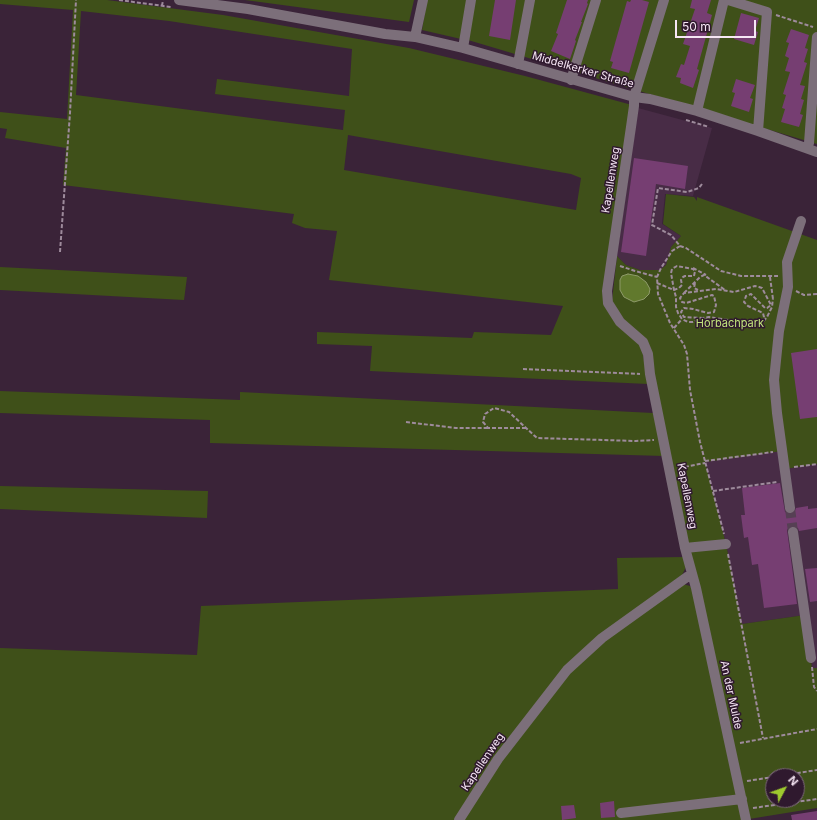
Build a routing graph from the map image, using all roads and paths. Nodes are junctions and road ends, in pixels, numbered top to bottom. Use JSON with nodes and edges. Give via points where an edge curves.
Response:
{"nodes":[{"id":1,"x":76,"y":0,"type":"edge"},
{"id":2,"x":119,"y":0,"type":"edge"},
{"id":3,"x":163,"y":0,"type":"edge"},
{"id":4,"x":423,"y":0,"type":"edge"},
{"id":5,"x":471,"y":0,"type":"edge"},
{"id":6,"x":530,"y":0,"type":"edge"},
{"id":7,"x":596,"y":0,"type":"edge"},
{"id":8,"x":664,"y":0,"type":"edge"},
{"id":9,"x":724,"y":0,"type":"edge"},
{"id":10,"x":728,"y":0,"type":"edge"},
{"id":11,"x":178,"y":4,"type":"edge"},
{"id":12,"x":162,"y":6,"type":"junction"},
{"id":13,"x":767,"y":12,"type":"junction"},
{"id":14,"x":817,"y":29,"type":"edge"},
{"id":15,"x":415,"y":37,"type":"junction"},
{"id":16,"x":817,"y":37,"type":"edge"},
{"id":17,"x":463,"y":48,"type":"junction"},
{"id":18,"x":518,"y":64,"type":"junction"},
{"id":19,"x":571,"y":80,"type":"junction"},
{"id":20,"x":634,"y":97,"type":"junction"},
{"id":21,"x":697,"y":111,"type":"junction"},
{"id":22,"x":683,"y":119,"type":"dead end"},
{"id":23,"x":712,"y":128,"type":"dead end"},
{"id":24,"x":758,"y":131,"type":"junction"},
{"id":25,"x":812,"y":150,"type":"edge"},
{"id":26,"x":702,"y":184,"type":"dead end"},
{"id":27,"x":801,"y":221,"type":"dead end"},
{"id":28,"x":680,"y":246,"type":"junction"},
{"id":29,"x":60,"y":252,"type":"dead end"},
{"id":30,"x":611,"y":262,"type":"junction"},
{"id":31,"x":690,"y":267,"type":"junction"},
{"id":32,"x":787,"y":275,"type":"junction"},
{"id":33,"x":770,"y":276,"type":"junction"},
{"id":34,"x":657,"y":277,"type":"junction"},
{"id":35,"x":696,"y":280,"type":"junction"},
{"id":36,"x":712,"y":280,"type":"junction"},
{"id":37,"x":657,"y":283,"type":"junction"},
{"id":38,"x":788,"y":288,"type":"junction"},
{"id":39,"x":674,"y":290,"type":"junction"},
{"id":40,"x":700,"y":291,"type":"junction"},
{"id":41,"x":730,"y":292,"type":"junction"},
{"id":42,"x":817,"y":294,"type":"edge"},
{"id":43,"x":681,"y":296,"type":"junction"},
{"id":44,"x":773,"y":298,"type":"junction"},
{"id":45,"x":771,"y":305,"type":"junction"},
{"id":46,"x":702,"y":318,"type":"junction"},
{"id":47,"x":682,"y":319,"type":"junction"},
{"id":48,"x":674,"y":328,"type":"junction"},
{"id":49,"x":523,"y":369,"type":"dead end"},
{"id":50,"x":650,"y":374,"type":"junction"},
{"id":51,"x":406,"y":422,"type":"dead end"},
{"id":52,"x":488,"y":428,"type":"junction"},
{"id":53,"x":526,"y":428,"type":"junction"},
{"id":54,"x":663,"y":440,"type":"junction"},
{"id":55,"x":782,"y":451,"type":"junction"},
{"id":56,"x":705,"y":462,"type":"junction"},
{"id":57,"x":668,"y":463,"type":"junction"},
{"id":58,"x":817,"y":464,"type":"edge"},
{"id":59,"x":785,"y":469,"type":"junction"},
{"id":60,"x":786,"y":480,"type":"junction"},
{"id":61,"x":713,"y":491,"type":"junction"},
{"id":62,"x":790,"y":508,"type":"tunnel mouth"},
{"id":63,"x":793,"y":532,"type":"tunnel mouth"},
{"id":64,"x":726,"y":544,"type":"junction"},
{"id":65,"x":685,"y":548,"type":"junction"},
{"id":66,"x":692,"y":576,"type":"junction"},
{"id":67,"x":811,"y":658,"type":"joint"},
{"id":68,"x":817,"y":691,"type":"edge"},
{"id":69,"x":817,"y":729,"type":"edge"},
{"id":70,"x":763,"y":738,"type":"junction"},
{"id":71,"x":729,"y":745,"type":"junction"},
{"id":72,"x":817,"y":770,"type":"edge"},
{"id":73,"x":805,"y":772,"type":"edge"},
{"id":74,"x":765,"y":778,"type":"edge"},
{"id":75,"x":738,"y":782,"type":"junction"},
{"id":76,"x":742,"y":799,"type":"junction"},
{"id":77,"x":817,"y":799,"type":"edge"},
{"id":78,"x":744,"y":810,"type":"junction"},
{"id":79,"x":621,"y":813,"type":"dead end"},
{"id":80,"x":459,"y":820,"type":"edge"},
{"id":81,"x":746,"y":820,"type":"edge"}],
"edges":[{"from":1,"to":29,"type":"path"},
{"from":2,"to":12,"type":"path"},
{"from":3,"to":12,"type":"path"},
{"from":4,"to":15,"type":"street"},
{"from":5,"to":17,"type":"street"},
{"from":6,"to":18,"type":"street"},
{"from":7,"to":19,"type":"street"},
{"from":8,"to":20,"type":"street","name":"Kapellenweg"},
{"from":9,"to":21,"type":"street"},
{"from":10,"to":13,"type":"street"},
{"from":11,"to":12,"type":"path"},
{"from":11,"to":15,"type":"street","name":"Middelkerker Straße","via":[[248,9],[384,34]]},
{"from":13,"to":14,"type":"path"},
{"from":13,"to":24,"type":"street"},
{"from":15,"to":17,"type":"street","name":"Middelkerker Straße"},
{"from":16,"to":25,"type":"street","name":"Middelkerker Straße","via":[[809,143]]},
{"from":17,"to":18,"type":"street","name":"Middelkerker Straße"},
{"from":18,"to":19,"type":"street","name":"Middelkerker Straße"},
{"from":19,"to":20,"type":"street","name":"Middelkerker Straße"},
{"from":20,"to":21,"type":"street","name":"Middelkerker Straße"},
{"from":20,"to":30,"type":"street","name":"Kapellenweg","via":[[632,127]]},
{"from":21,"to":24,"type":"street","name":"Middelkerker Straße"},
{"from":22,"to":23,"type":"path"},
{"from":24,"to":25,"type":"street","name":"Middelkerker Straße"},
{"from":26,"to":28,"type":"path","via":[[699,188],[687,192],[658,188],[652,225],[671,235]]},
{"from":27,"to":32,"type":"street","via":[[788,262]]},
{"from":28,"to":33,"type":"path","via":[[721,271],[741,276]]},
{"from":28,"to":34,"type":"path","via":[[667,257]]},
{"from":30,"to":34,"type":"path"},
{"from":30,"to":50,"type":"street","name":"Kapellenweg","via":[[608,302],[620,322],[643,342],[648,354]]},
{"from":31,"to":36,"type":"path"},
{"from":31,"to":39,"type":"path","via":[[677,266],[672,270]]},
{"from":31,"to":39,"type":"path","via":[[695,271],[694,276],[683,277],[681,287]]},
{"from":32,"to":33,"type":"path"},
{"from":32,"to":38,"type":"street"},
{"from":33,"to":44,"type":"path"},
{"from":34,"to":37,"type":"path"},
{"from":35,"to":36,"type":"path","via":[[704,276]]},
{"from":35,"to":40,"type":"path","via":[[694,288]]},
{"from":35,"to":43,"type":"path"},
{"from":36,"to":41,"type":"path"},
{"from":37,"to":39,"type":"path"},
{"from":37,"to":48,"type":"path","via":[[661,304]]},
{"from":38,"to":42,"type":"path","via":[[804,295]]},
{"from":38,"to":55,"type":"street","via":[[779,331],[774,380]]},
{"from":39,"to":47,"type":"path","via":[[678,313]]},
{"from":40,"to":41,"type":"path","via":[[716,289]]},
{"from":40,"to":43,"type":"path","via":[[684,293]]},
{"from":41,"to":45,"type":"path","via":[[759,287]]},
{"from":43,"to":46,"type":"path","via":[[680,300],[686,303],[709,295],[714,296],[716,309],[712,313],[687,308],[681,312],[688,318]]},
{"from":44,"to":45,"type":"path"},
{"from":44,"to":46,"type":"path","via":[[767,318],[759,324],[728,325]]},
{"from":45,"to":46,"type":"path","via":[[765,308],[751,294],[746,296],[744,302],[764,313],[764,318],[760,321]]},
{"from":46,"to":47,"type":"path","via":[[693,322]]},
{"from":47,"to":48,"type":"path"},
{"from":48,"to":56,"type":"path","via":[[684,344],[690,390]]},
{"from":49,"to":50,"type":"path"},
{"from":50,"to":54,"type":"street","name":"Kapellenweg"},
{"from":51,"to":52,"type":"path","via":[[456,428]]},
{"from":52,"to":53,"type":"path"},
{"from":52,"to":53,"type":"path","via":[[483,422],[485,414],[494,408],[509,412]]},
{"from":53,"to":54,"type":"path","via":[[536,438]]},
{"from":54,"to":57,"type":"street","name":"Kapellenweg"},
{"from":55,"to":56,"type":"path"},
{"from":55,"to":59,"type":"street"},
{"from":56,"to":57,"type":"path","via":[[680,468]]},
{"from":56,"to":61,"type":"path"},
{"from":57,"to":65,"type":"street","name":"Kapellenweg"},
{"from":58,"to":59,"type":"path"},
{"from":59,"to":60,"type":"street"},
{"from":60,"to":61,"type":"path"},
{"from":60,"to":62,"type":"street"},
{"from":61,"to":64,"type":"path"},
{"from":63,"to":67,"type":"street"},
{"from":64,"to":65,"type":"street"},
{"from":64,"to":70,"type":"path"},
{"from":65,"to":66,"type":"street","name":"Kapellenweg"},
{"from":66,"to":71,"type":"street","name":"An der Mulde"},
{"from":66,"to":80,"type":"street","name":"Kapellenweg","via":[[687,577],[602,638],[567,670],[498,759]]},
{"from":67,"to":68,"type":"path","via":[[814,687]]},
{"from":69,"to":70,"type":"path"},
{"from":70,"to":71,"type":"path"},
{"from":71,"to":75,"type":"street","name":"An der Mulde"},
{"from":72,"to":73,"type":"path"},
{"from":74,"to":75,"type":"path"},
{"from":75,"to":76,"type":"street","name":"An der Mulde"},
{"from":76,"to":78,"type":"street","name":"An der Mulde"},
{"from":76,"to":79,"type":"street"},
{"from":77,"to":78,"type":"path"},
{"from":78,"to":81,"type":"street","name":"An der Mulde"}]}
